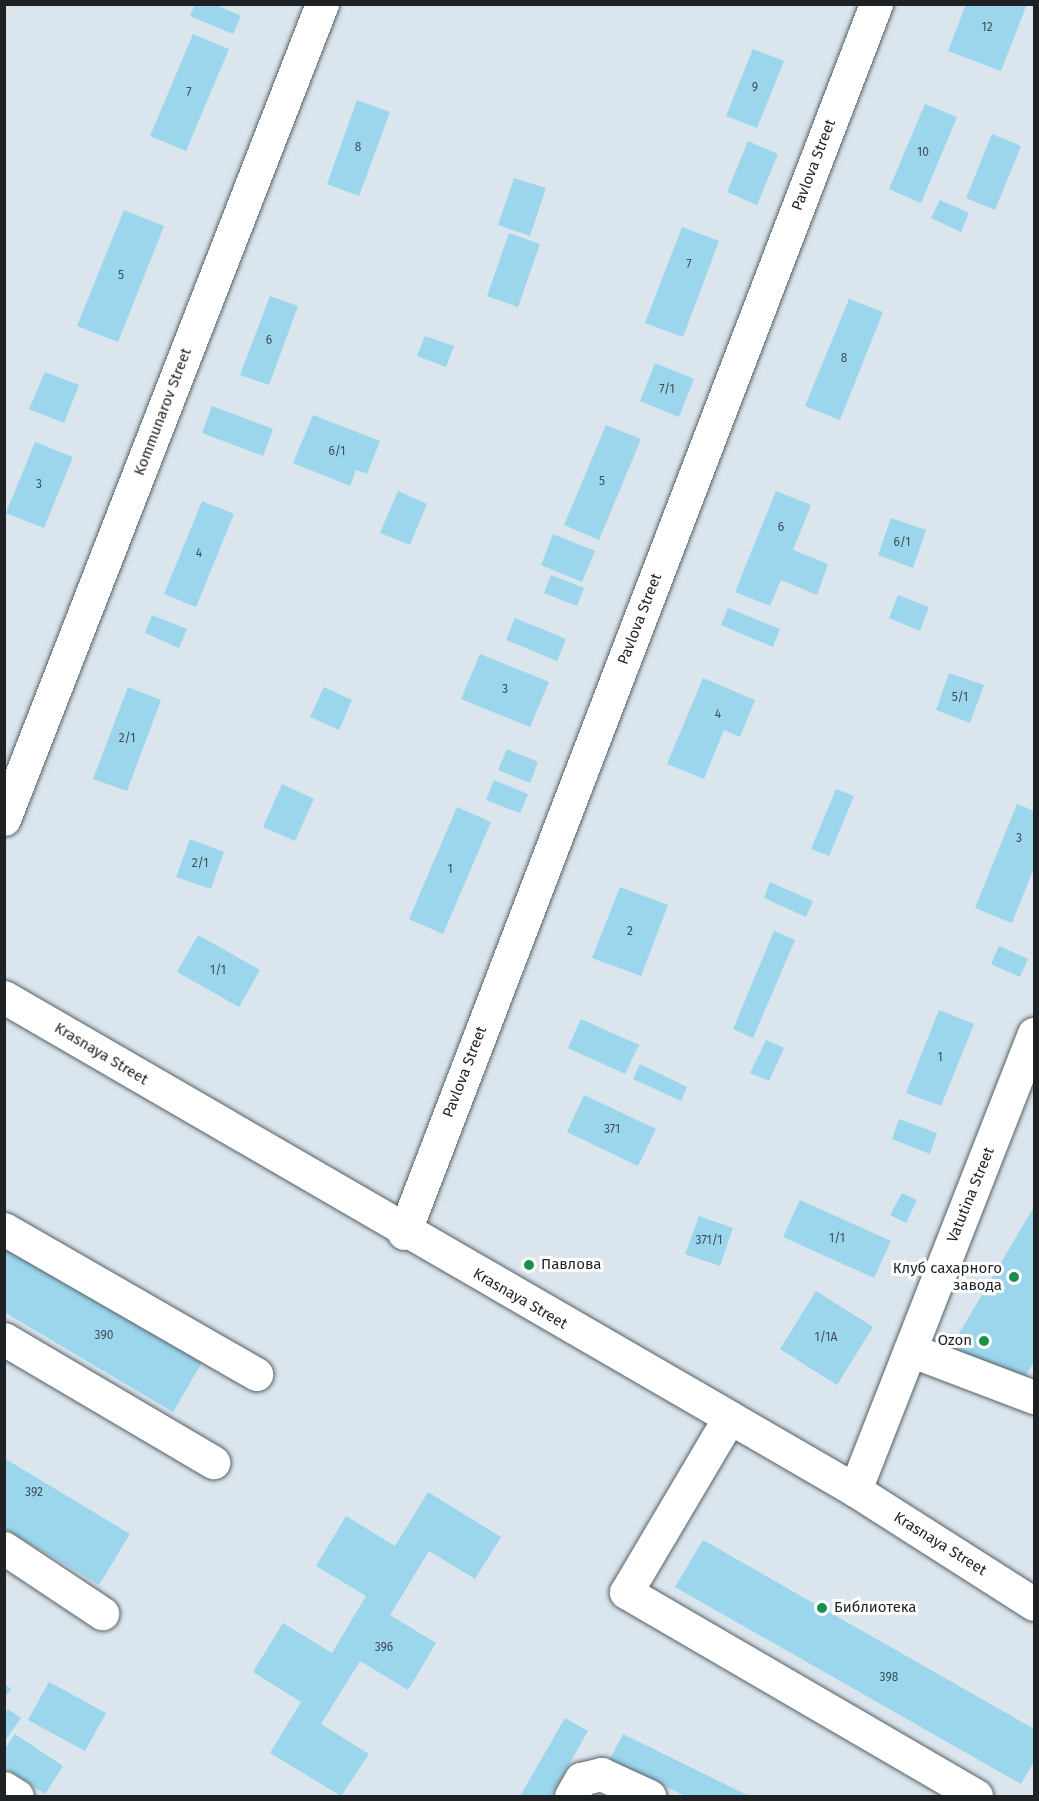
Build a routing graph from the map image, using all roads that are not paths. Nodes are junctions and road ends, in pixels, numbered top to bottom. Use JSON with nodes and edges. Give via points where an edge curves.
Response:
{"nodes":[{"id":1,"x":322,"y":4,"type":"edge"},
{"id":2,"x":876,"y":4,"type":"edge"},
{"id":3,"x":4,"y":819,"type":"edge"},
{"id":4,"x":4,"y":997,"type":"edge"},
{"id":5,"x":1035,"y":1034,"type":"edge"},
{"id":6,"x":4,"y":1229,"type":"edge"},
{"id":7,"x":404,"y":1233,"type":"junction"},
{"id":8,"x":4,"y":1339,"type":"edge"},
{"id":9,"x":910,"y":1350,"type":"junction"},
{"id":10,"x":256,"y":1374,"type":"dead end"},
{"id":11,"x":1035,"y":1397,"type":"edge"},
{"id":12,"x":729,"y":1418,"type":"junction"},
{"id":13,"x":213,"y":1462,"type":"dead end"},
{"id":14,"x":855,"y":1490,"type":"junction"},
{"id":15,"x":4,"y":1548,"type":"edge"},
{"id":16,"x":1035,"y":1604,"type":"edge"},
{"id":17,"x":102,"y":1613,"type":"dead end"},
{"id":18,"x":4,"y":1788,"type":"edge"},
{"id":19,"x":17,"y":1797,"type":"edge"},
{"id":20,"x":571,"y":1797,"type":"edge"},
{"id":21,"x":649,"y":1797,"type":"edge"},
{"id":22,"x":976,"y":1797,"type":"edge"}],
"edges":[{"from":1,"to":3,"type":"street","name":"Kommunarov Street"},
{"from":2,"to":7,"type":"street","name":"Pavlova Street"},
{"from":4,"to":7,"type":"street","name":"Krasnaya Street"},
{"from":5,"to":9,"type":"street","name":"Vatutina Street"},
{"from":6,"to":10,"type":"street"},
{"from":7,"to":12,"type":"street","name":"Krasnaya Street"},
{"from":8,"to":13,"type":"street"},
{"from":9,"to":11,"type":"street"},
{"from":9,"to":14,"type":"street","name":"Vatutina Street"},
{"from":12,"to":14,"type":"street","name":"Krasnaya Street"},
{"from":12,"to":22,"type":"street","via":[[626,1592]]},
{"from":14,"to":16,"type":"street","name":"Krasnaya Street"},
{"from":15,"to":17,"type":"street"},
{"from":18,"to":19,"type":"street"},
{"from":20,"to":21,"type":"street","via":[[581,1779],[601,1774]]}]}
